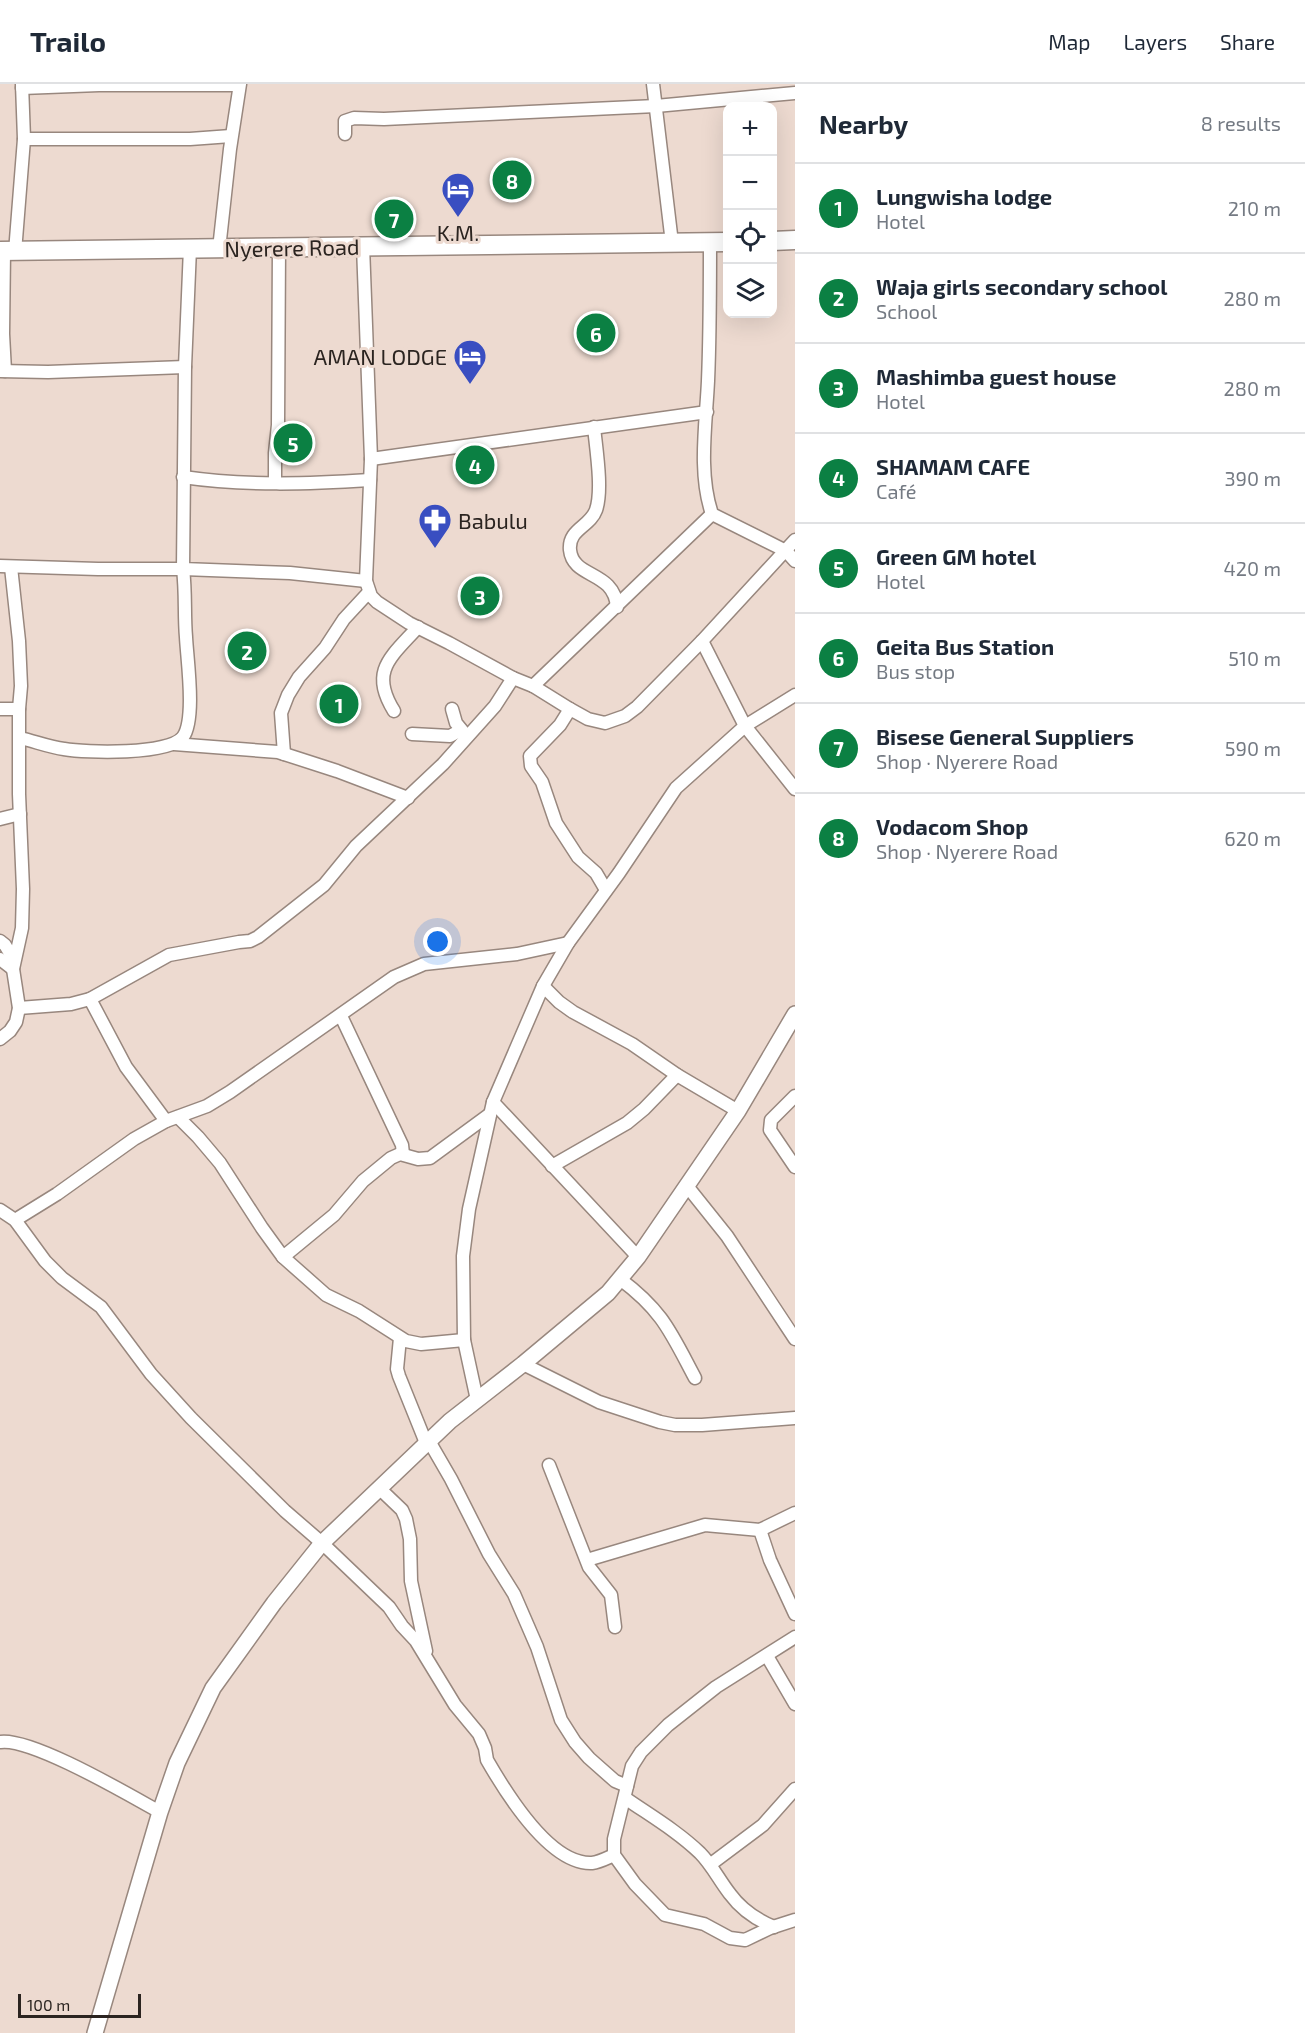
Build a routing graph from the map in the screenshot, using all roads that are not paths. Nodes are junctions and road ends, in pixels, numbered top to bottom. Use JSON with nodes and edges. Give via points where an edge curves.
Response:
{"nodes":[{"id":1,"x":653,"y":84,"type":"edge"},
{"id":2,"x":240,"y":85,"type":"edge"},
{"id":3,"x":22,"y":86,"type":"edge"},
{"id":4,"x":795,"y":93,"type":"edge"},
{"id":5,"x":656,"y":106,"type":"junction"},
{"id":6,"x":345,"y":134,"type":"dead end"},
{"id":7,"x":231,"y":136,"type":"junction"},
{"id":8,"x":24,"y":140,"type":"junction"},
{"id":9,"x":795,"y":240,"type":"edge"},
{"id":10,"x":777,"y":241,"type":"edge"},
{"id":11,"x":719,"y":242,"type":"edge"},
{"id":12,"x":672,"y":243,"type":"junction"},
{"id":13,"x":363,"y":246,"type":"junction"},
{"id":14,"x":279,"y":247,"type":"junction"},
{"id":15,"x":190,"y":248,"type":"junction"},
{"id":16,"x":219,"y":249,"type":"junction"},
{"id":17,"x":6,"y":251,"type":"edge"},
{"id":18,"x":185,"y":367,"type":"junction"},
{"id":19,"x":3,"y":371,"type":"edge"},
{"id":20,"x":706,"y":412,"type":"junction"},
{"id":21,"x":594,"y":427,"type":"junction"},
{"id":22,"x":370,"y":459,"type":"junction"},
{"id":23,"x":183,"y":477,"type":"junction"},
{"id":24,"x":370,"y":480,"type":"junction"},
{"id":25,"x":275,"y":482,"type":"junction"},
{"id":26,"x":712,"y":514,"type":"junction"},
{"id":27,"x":795,"y":540,"type":"edge"},
{"id":28,"x":786,"y":551,"type":"junction"},
{"id":29,"x":795,"y":561,"type":"edge"},
{"id":30,"x":5,"y":567,"type":"edge"},
{"id":31,"x":183,"y":569,"type":"junction"},
{"id":32,"x":368,"y":587,"type":"junction"},
{"id":33,"x":616,"y":608,"type":"junction"},
{"id":34,"x":418,"y":627,"type":"junction"},
{"id":35,"x":702,"y":641,"type":"junction"},
{"id":36,"x":513,"y":678,"type":"junction"},
{"id":37,"x":533,"y":686,"type":"junction"},
{"id":38,"x":795,"y":695,"type":"edge"},
{"id":39,"x":0,"y":709,"type":"edge"},
{"id":40,"x":570,"y":709,"type":"junction"},
{"id":41,"x":19,"y":710,"type":"junction"},
{"id":42,"x":452,"y":710,"type":"dead end"},
{"id":43,"x":394,"y":711,"type":"dead end"},
{"id":44,"x":745,"y":726,"type":"junction"},
{"id":45,"x":412,"y":734,"type":"dead end"},
{"id":46,"x":464,"y":734,"type":"junction"},
{"id":47,"x":20,"y":738,"type":"junction"},
{"id":48,"x":174,"y":744,"type":"junction"},
{"id":49,"x":284,"y":754,"type":"junction"},
{"id":50,"x":795,"y":789,"type":"edge"},
{"id":51,"x":408,"y":798,"type":"junction"},
{"id":52,"x":20,"y":814,"type":"junction"},
{"id":53,"x":0,"y":819,"type":"edge"},
{"id":54,"x":606,"y":890,"type":"junction"},
{"id":55,"x":0,"y":941,"type":"edge"},
{"id":56,"x":567,"y":944,"type":"junction"},
{"id":57,"x":0,"y":959,"type":"edge"},
{"id":58,"x":14,"y":965,"type":"junction"},
{"id":59,"x":543,"y":986,"type":"junction"},
{"id":60,"x":90,"y":999,"type":"junction"},
{"id":61,"x":19,"y":1008,"type":"junction"},
{"id":62,"x":795,"y":1014,"type":"edge"},
{"id":63,"x":341,"y":1016,"type":"junction"},
{"id":64,"x":0,"y":1039,"type":"edge"},
{"id":65,"x":677,"y":1076,"type":"junction"},
{"id":66,"x":795,"y":1096,"type":"edge"},
{"id":67,"x":492,"y":1108,"type":"junction"},
{"id":68,"x":738,"y":1111,"type":"junction"},
{"id":69,"x":178,"y":1117,"type":"junction"},
{"id":70,"x":166,"y":1121,"type":"junction"},
{"id":71,"x":403,"y":1154,"type":"junction"},
{"id":72,"x":552,"y":1166,"type":"junction"},
{"id":73,"x":795,"y":1167,"type":"edge"},
{"id":74,"x":687,"y":1186,"type":"junction"},
{"id":75,"x":0,"y":1210,"type":"edge"},
{"id":76,"x":15,"y":1220,"type":"junction"},
{"id":77,"x":283,"y":1257,"type":"junction"},
{"id":78,"x":638,"y":1257,"type":"junction"},
{"id":79,"x":620,"y":1279,"type":"junction"},
{"id":80,"x":400,"y":1338,"type":"junction"},
{"id":81,"x":795,"y":1339,"type":"edge"},
{"id":82,"x":464,"y":1340,"type":"junction"},
{"id":83,"x":523,"y":1364,"type":"junction"},
{"id":84,"x":695,"y":1378,"type":"dead end"},
{"id":85,"x":477,"y":1400,"type":"junction"},
{"id":86,"x":794,"y":1422,"type":"edge"},
{"id":87,"x":427,"y":1442,"type":"junction"},
{"id":88,"x":549,"y":1465,"type":"dead end"},
{"id":89,"x":379,"y":1488,"type":"junction"},
{"id":90,"x":795,"y":1513,"type":"edge"},
{"id":91,"x":760,"y":1530,"type":"junction"},
{"id":92,"x":322,"y":1543,"type":"junction"},
{"id":93,"x":587,"y":1560,"type":"junction"},
{"id":94,"x":795,"y":1614,"type":"edge"},
{"id":95,"x":615,"y":1626,"type":"dead end"},
{"id":96,"x":795,"y":1638,"type":"edge"},
{"id":97,"x":767,"y":1656,"type":"junction"},
{"id":98,"x":427,"y":1659,"type":"junction"},
{"id":99,"x":795,"y":1704,"type":"edge"},
{"id":100,"x":0,"y":1742,"type":"edge"},
{"id":101,"x":795,"y":1789,"type":"edge"},
{"id":102,"x":626,"y":1792,"type":"junction"},
{"id":103,"x":160,"y":1812,"type":"junction"},
{"id":104,"x":614,"y":1856,"type":"junction"},
{"id":105,"x":711,"y":1864,"type":"junction"},
{"id":106,"x":795,"y":1920,"type":"edge"},
{"id":107,"x":774,"y":1927,"type":"junction"},
{"id":108,"x":95,"y":2033,"type":"edge"}],
"edges":[{"from":1,"to":5,"type":"street"},
{"from":2,"to":3,"type":"street"},
{"from":2,"to":7,"type":"street"},
{"from":3,"to":8,"type":"street"},
{"from":4,"to":5,"type":"street"},
{"from":5,"to":6,"type":"street","via":[[354,118],[345,121]]},
{"from":5,"to":12,"type":"street"},
{"from":7,"to":8,"type":"street"},
{"from":7,"to":16,"type":"street"},
{"from":8,"to":17,"type":"street"},
{"from":9,"to":10,"type":"highway"},
{"from":11,"to":12,"type":"highway","name":"Nyerere Road"},
{"from":11,"to":20,"type":"street"},
{"from":12,"to":13,"type":"highway","name":"Nyerere Road"},
{"from":13,"to":14,"type":"highway","name":"Nyerere Road"},
{"from":13,"to":22,"type":"street"},
{"from":14,"to":16,"type":"highway","name":"Nyerere Road"},
{"from":14,"to":25,"type":"street"},
{"from":15,"to":16,"type":"highway","name":"Nyerere Road"},
{"from":15,"to":17,"type":"highway","name":"Nyerere Road"},
{"from":15,"to":18,"type":"street"},
{"from":17,"to":19,"type":"street"},
{"from":18,"to":19,"type":"street"},
{"from":18,"to":23,"type":"street"},
{"from":20,"to":21,"type":"street"},
{"from":20,"to":26,"type":"street","via":[[705,483]]},
{"from":21,"to":22,"type":"street"},
{"from":21,"to":33,"type":"street","via":[[598,468],[596,510],[574,533],[570,552],[582,568],[608,584],[616,598]]},
{"from":22,"to":24,"type":"street"},
{"from":23,"to":25,"type":"street","via":[[220,483]]},
{"from":23,"to":31,"type":"street"},
{"from":24,"to":25,"type":"street"},
{"from":24,"to":32,"type":"street"},
{"from":26,"to":28,"type":"street"},
{"from":26,"to":33,"type":"street"},
{"from":27,"to":28,"type":"street"},
{"from":28,"to":29,"type":"street"},
{"from":28,"to":35,"type":"street"},
{"from":30,"to":31,"type":"street"},
{"from":30,"to":41,"type":"street","via":[[19,641]]},
{"from":31,"to":32,"type":"street","via":[[290,573]]},
{"from":31,"to":48,"type":"street","via":[[189,713],[185,734]]},
{"from":32,"to":34,"type":"street","via":[[377,602]]},
{"from":32,"to":49,"type":"street","via":[[288,695],[281,713]]},
{"from":33,"to":37,"type":"street"},
{"from":34,"to":36,"type":"street"},
{"from":34,"to":43,"type":"street","via":[[383,672],[384,693]]},
{"from":35,"to":40,"type":"street","via":[[625,716],[605,723]]},
{"from":35,"to":44,"type":"street"},
{"from":36,"to":37,"type":"street"},
{"from":36,"to":46,"type":"street","via":[[495,706]]},
{"from":37,"to":40,"type":"street"},
{"from":38,"to":44,"type":"street"},
{"from":39,"to":41,"type":"street"},
{"from":40,"to":54,"type":"street","via":[[529,761],[542,782],[556,823]]},
{"from":41,"to":47,"type":"street"},
{"from":42,"to":46,"type":"street"},
{"from":44,"to":50,"type":"street"},
{"from":44,"to":54,"type":"street","via":[[676,788]]},
{"from":45,"to":46,"type":"street"},
{"from":46,"to":51,"type":"street"},
{"from":47,"to":48,"type":"street","via":[[66,750],[140,751]]},
{"from":47,"to":52,"type":"street"},
{"from":48,"to":49,"type":"street"},
{"from":49,"to":51,"type":"street"},
{"from":51,"to":60,"type":"street","via":[[356,846],[324,885],[258,938],[169,955]]},
{"from":52,"to":53,"type":"street"},
{"from":52,"to":58,"type":"street","via":[[22,928]]},
{"from":54,"to":56,"type":"street"},
{"from":55,"to":58,"type":"street"},
{"from":56,"to":59,"type":"street"},
{"from":56,"to":63,"type":"street","via":[[424,964],[394,977]]},
{"from":57,"to":58,"type":"street"},
{"from":58,"to":61,"type":"street"},
{"from":59,"to":65,"type":"street","via":[[573,1012],[632,1044]]},
{"from":59,"to":67,"type":"street"},
{"from":60,"to":61,"type":"street"},
{"from":60,"to":70,"type":"street","via":[[126,1067]]},
{"from":61,"to":64,"type":"street","via":[[16,1022]]},
{"from":62,"to":68,"type":"main road"},
{"from":63,"to":69,"type":"street","via":[[230,1092]]},
{"from":63,"to":71,"type":"street"},
{"from":65,"to":68,"type":"street"},
{"from":65,"to":72,"type":"street","via":[[627,1123]]},
{"from":66,"to":73,"type":"street","via":[[771,1120],[770,1130]]},
{"from":67,"to":71,"type":"street","via":[[430,1158]]},
{"from":67,"to":72,"type":"street"},
{"from":67,"to":82,"type":"street","via":[[469,1209],[463,1256]]},
{"from":68,"to":74,"type":"main road"},
{"from":69,"to":70,"type":"street"},
{"from":69,"to":77,"type":"street","via":[[220,1163]]},
{"from":70,"to":76,"type":"street"},
{"from":71,"to":77,"type":"street","via":[[391,1158],[363,1181],[334,1215]]},
{"from":72,"to":78,"type":"street"},
{"from":74,"to":78,"type":"main road"},
{"from":74,"to":81,"type":"street","via":[[727,1236]]},
{"from":75,"to":76,"type":"street"},
{"from":76,"to":92,"type":"street","via":[[45,1261],[101,1307],[165,1391]]},
{"from":77,"to":80,"type":"street","via":[[326,1295]]},
{"from":78,"to":79,"type":"main road"},
{"from":79,"to":83,"type":"main road"},
{"from":79,"to":84,"type":"street","via":[[657,1311]]},
{"from":80,"to":82,"type":"street","via":[[421,1344]]},
{"from":80,"to":87,"type":"street","via":[[397,1369]]},
{"from":82,"to":85,"type":"street"},
{"from":83,"to":85,"type":"main road"},
{"from":83,"to":86,"type":"street","via":[[599,1402],[668,1423]]},
{"from":85,"to":87,"type":"main road"},
{"from":87,"to":89,"type":"main road"},
{"from":87,"to":102,"type":"street","via":[[514,1594],[537,1647],[561,1720],[589,1758]]},
{"from":88,"to":93,"type":"street"},
{"from":89,"to":92,"type":"main road"},
{"from":89,"to":98,"type":"street","via":[[406,1519],[412,1587]]},
{"from":90,"to":91,"type":"street"},
{"from":91,"to":93,"type":"street","via":[[705,1525]]},
{"from":91,"to":94,"type":"street"},
{"from":92,"to":98,"type":"street","via":[[389,1607]]},
{"from":92,"to":103,"type":"main road","via":[[213,1689],[177,1763]]},
{"from":93,"to":95,"type":"street","via":[[610,1595]]},
{"from":96,"to":97,"type":"street"},
{"from":97,"to":99,"type":"street"},
{"from":97,"to":102,"type":"street","via":[[716,1687],[668,1725],[632,1766]]},
{"from":98,"to":104,"type":"street","via":[[455,1705],[479,1734],[492,1769],[534,1830],[569,1858],[593,1863]]},
{"from":100,"to":103,"type":"street","via":[[30,1746],[96,1776]]},
{"from":101,"to":105,"type":"street","via":[[763,1825]]},
{"from":102,"to":104,"type":"street","via":[[614,1839]]},
{"from":102,"to":105,"type":"street"},
{"from":103,"to":108,"type":"main road"},
{"from":104,"to":107,"type":"street","via":[[665,1915],[704,1924],[737,1940]]},
{"from":105,"to":107,"type":"street","via":[[738,1904]]},
{"from":106,"to":107,"type":"street"}]}
